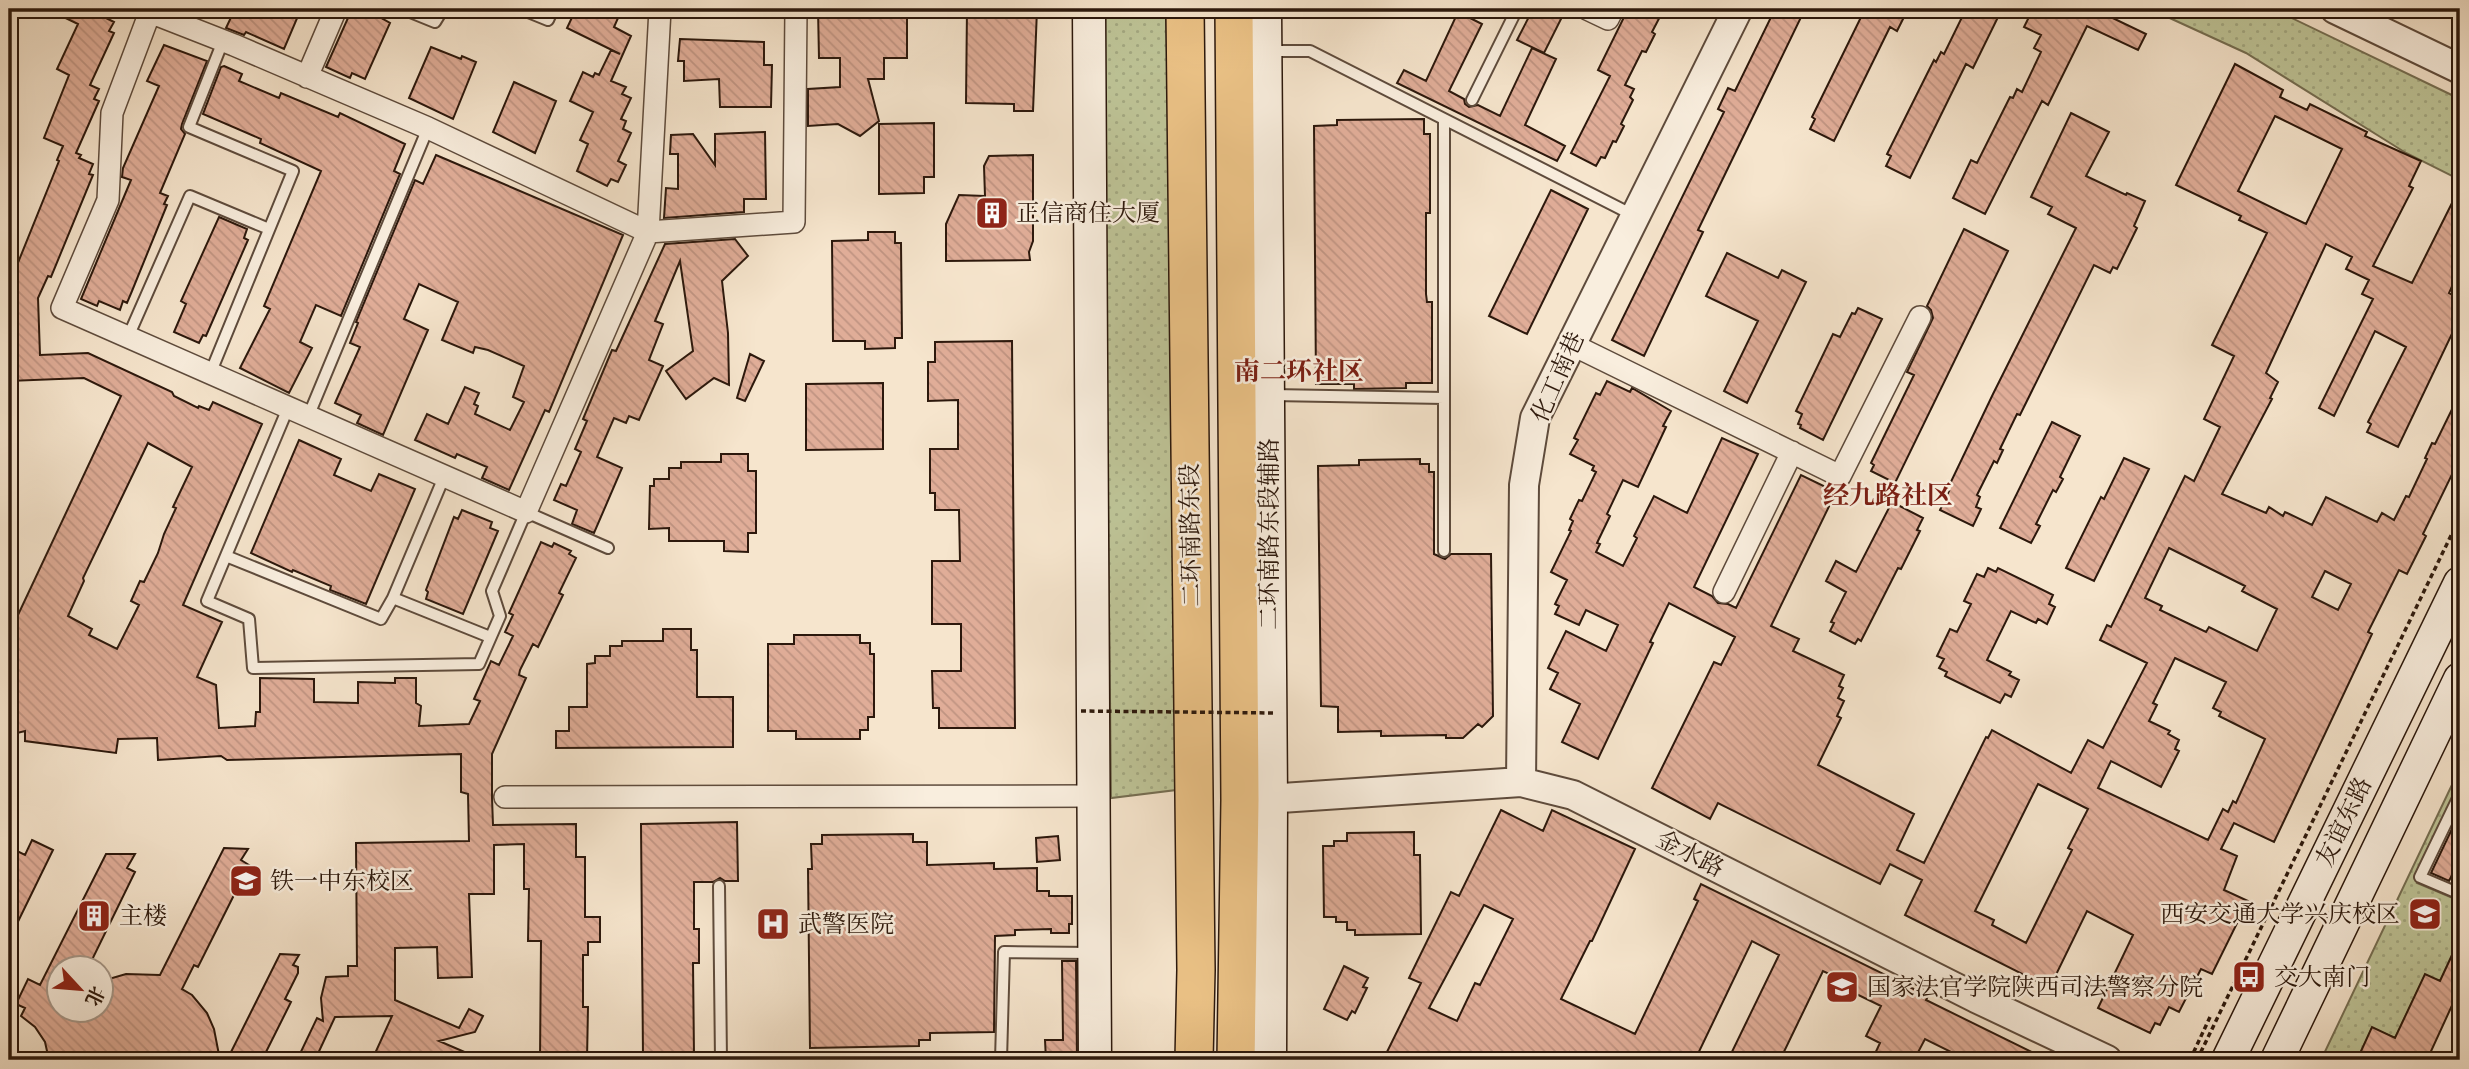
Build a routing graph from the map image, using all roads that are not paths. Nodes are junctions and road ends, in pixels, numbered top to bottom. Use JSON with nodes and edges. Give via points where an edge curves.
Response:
{"nodes":[{"id":1,"x":335,"y":9,"type":"edge"},
{"id":2,"x":403,"y":9,"type":"edge"},
{"id":3,"x":443,"y":9,"type":"edge"},
{"id":4,"x":521,"y":9,"type":"edge"},
{"id":5,"x":553,"y":9,"type":"edge"},
{"id":6,"x":660,"y":9,"type":"edge"},
{"id":7,"x":796,"y":9,"type":"edge"},
{"id":8,"x":1089,"y":9,"type":"edge"},
{"id":9,"x":1185,"y":9,"type":"edge"},
{"id":10,"x":1234,"y":9,"type":"edge"},
{"id":11,"x":1265,"y":9,"type":"edge"},
{"id":12,"x":1517,"y":9,"type":"edge"},
{"id":13,"x":1587,"y":9,"type":"edge"},
{"id":14,"x":1614,"y":9,"type":"edge"},
{"id":15,"x":2335,"y":9,"type":"edge"},
{"id":16,"x":146,"y":10,"type":"edge"},
{"id":17,"x":1733,"y":10,"type":"edge"},
{"id":18,"x":223,"y":41,"type":"junction"},
{"id":19,"x":1266,"y":51,"type":"junction"},
{"id":20,"x":2460,"y":69,"type":"edge"},
{"id":21,"x":307,"y":77,"type":"junction"},
{"id":22,"x":1472,"y":100,"type":"dead end"},
{"id":23,"x":1444,"y":119,"type":"junction"},
{"id":24,"x":428,"y":128,"type":"junction"},
{"id":25,"x":1636,"y":216,"type":"junction"},
{"id":26,"x":269,"y":229,"type":"junction"},
{"id":27,"x":649,"y":232,"type":"junction"},
{"id":28,"x":1920,"y":317,"type":"dead end"},
{"id":29,"x":128,"y":337,"type":"junction"},
{"id":30,"x":1572,"y":344,"type":"junction"},
{"id":31,"x":210,"y":373,"type":"junction"},
{"id":32,"x":1268,"y":395,"type":"junction"},
{"id":33,"x":1444,"y":398,"type":"junction"},
{"id":34,"x":288,"y":408,"type":"junction"},
{"id":35,"x":308,"y":417,"type":"junction"},
{"id":36,"x":1792,"y":452,"type":"junction"},
{"id":37,"x":444,"y":477,"type":"junction"},
{"id":38,"x":526,"y":512,"type":"junction"},
{"id":39,"x":608,"y":548,"type":"dead end"},
{"id":40,"x":1444,"y":551,"type":"dead end"},
{"id":41,"x":226,"y":556,"type":"junction"},
{"id":42,"x":2460,"y":583,"type":"edge"},
{"id":43,"x":1724,"y":592,"type":"dead end"},
{"id":44,"x":393,"y":598,"type":"junction"},
{"id":45,"x":490,"y":637,"type":"junction"},
{"id":46,"x":2460,"y":679,"type":"edge"},
{"id":47,"x":1521,"y":782,"type":"junction"},
{"id":48,"x":2460,"y":794,"type":"edge"},
{"id":49,"x":1093,"y":796,"type":"junction"},
{"id":50,"x":505,"y":797,"type":"dead end"},
{"id":51,"x":1256,"y":800,"type":"junction"},
{"id":52,"x":719,"y":886,"type":"dead end"},
{"id":53,"x":2460,"y":894,"type":"edge"},
{"id":54,"x":1094,"y":953,"type":"junction"},
{"id":55,"x":1236,"y":968,"type":"junction"},
{"id":56,"x":1196,"y":970,"type":"junction"},
{"id":57,"x":721,"y":1060,"type":"edge"},
{"id":58,"x":1001,"y":1060,"type":"edge"},
{"id":59,"x":1095,"y":1060,"type":"edge"},
{"id":60,"x":1174,"y":1060,"type":"edge"},
{"id":61,"x":1194,"y":1060,"type":"edge"},
{"id":62,"x":1236,"y":1060,"type":"edge"},
{"id":63,"x":1255,"y":1060,"type":"edge"},
{"id":64,"x":1270,"y":1060,"type":"edge"},
{"id":65,"x":2107,"y":1060,"type":"edge"},
{"id":66,"x":2228,"y":1060,"type":"edge"},
{"id":67,"x":2277,"y":1060,"type":"edge"}],
"edges":[{"from":1,"to":21,"type":"street"},
{"from":2,"to":3,"type":"lane","via":[[436,22]]},
{"from":4,"to":5,"type":"lane","via":[[548,20]]},
{"from":6,"to":27,"type":"street"},
{"from":7,"to":27,"type":"street","via":[[794,222]]},
{"from":8,"to":49,"type":"main road"},
{"from":9,"to":56,"type":"highway","name":"二环南路东段"},
{"from":10,"to":51,"type":"highway","name":"二环南路东段"},
{"from":11,"to":19,"type":"main road","name":"二环南路东段辅路"},
{"from":12,"to":22,"type":"lane"},
{"from":13,"to":14,"type":"street","via":[[1608,19]]},
{"from":15,"to":20,"type":"street"},
{"from":16,"to":18,"type":"street"},
{"from":16,"to":29,"type":"street","via":[[112,113],[108,200],[62,309]]},
{"from":17,"to":25,"type":"street","name":"化工南巷"},
{"from":18,"to":21,"type":"street"},
{"from":18,"to":26,"type":"lane","via":[[189,127],[293,171]]},
{"from":19,"to":23,"type":"lane","via":[[1310,51]]},
{"from":19,"to":32,"type":"main road","name":"二环南路东段辅路"},
{"from":21,"to":24,"type":"street"},
{"from":23,"to":25,"type":"lane"},
{"from":23,"to":33,"type":"lane"},
{"from":24,"to":27,"type":"street"},
{"from":24,"to":35,"type":"lane"},
{"from":25,"to":30,"type":"street","name":"化工南巷"},
{"from":26,"to":29,"type":"lane","via":[[190,196]]},
{"from":26,"to":31,"type":"lane"},
{"from":27,"to":38,"type":"street"},
{"from":28,"to":36,"type":"street","via":[[1840,476]]},
{"from":29,"to":31,"type":"street"},
{"from":30,"to":36,"type":"street"},
{"from":30,"to":47,"type":"street","name":"化工南巷","via":[[1535,418],[1524,485]]},
{"from":31,"to":34,"type":"street"},
{"from":32,"to":33,"type":"lane"},
{"from":32,"to":51,"type":"main road","name":"二环南路东段辅路"},
{"from":33,"to":40,"type":"lane"},
{"from":34,"to":35,"type":"street"},
{"from":34,"to":41,"type":"lane"},
{"from":35,"to":37,"type":"street"},
{"from":36,"to":43,"type":"street"},
{"from":37,"to":38,"type":"street"},
{"from":37,"to":44,"type":"lane"},
{"from":38,"to":39,"type":"lane"},
{"from":38,"to":45,"type":"lane","via":[[492,591],[500,616]]},
{"from":41,"to":44,"type":"lane","via":[[381,619]]},
{"from":41,"to":45,"type":"lane","via":[[207,601],[249,619],[253,668],[479,664]]},
{"from":42,"to":66,"type":"main road","name":"友谊东路"},
{"from":44,"to":45,"type":"lane"},
{"from":46,"to":67,"type":"main road","name":"友谊东路"},
{"from":47,"to":51,"type":"street","name":"金水路"},
{"from":47,"to":65,"type":"street","name":"金水路","via":[[1573,795]]},
{"from":48,"to":53,"type":"lane","via":[[2420,877]]},
{"from":49,"to":50,"type":"street"},
{"from":49,"to":54,"type":"main road"},
{"from":51,"to":55,"type":"highway","name":"二环南路东段"},
{"from":51,"to":64,"type":"main road","name":"二环南路东段辅路"},
{"from":52,"to":57,"type":"lane"},
{"from":54,"to":58,"type":"lane","via":[[1004,952]]},
{"from":54,"to":59,"type":"main road"},
{"from":55,"to":62,"type":"highway","name":"二环南路东段"},
{"from":55,"to":63,"type":"highway"},
{"from":56,"to":60,"type":"highway"},
{"from":56,"to":61,"type":"highway","name":"二环南路东段"}]}
